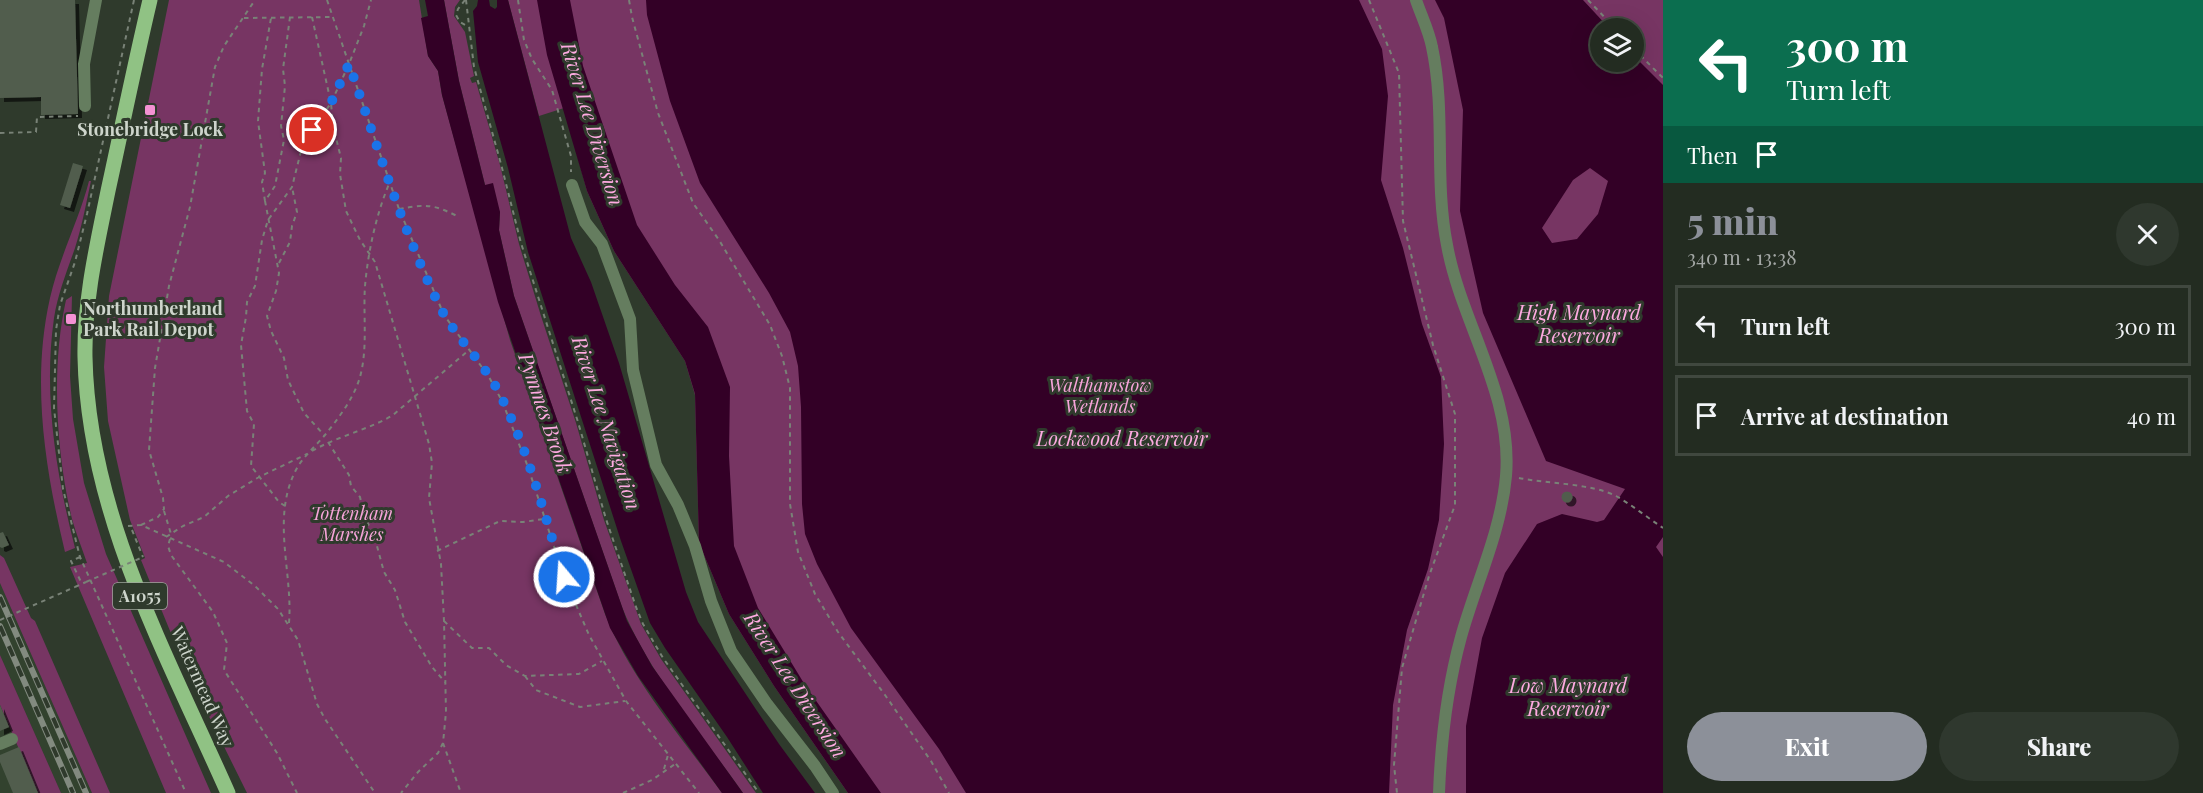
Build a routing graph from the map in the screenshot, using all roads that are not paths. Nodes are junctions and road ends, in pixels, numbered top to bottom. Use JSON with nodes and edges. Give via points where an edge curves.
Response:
{"nodes":[{"id":1,"x":96,"y":0,"type":"edge"},
{"id":2,"x":150,"y":0,"type":"edge"},
{"id":3,"x":1416,"y":0,"type":"edge"},
{"id":4,"x":85,"y":105,"type":"road end"},
{"id":5,"x":572,"y":185,"type":"road end"},
{"id":6,"x":12,"y":739,"type":"dead end"},
{"id":7,"x":0,"y":744,"type":"edge"},
{"id":8,"x":228,"y":793,"type":"edge"},
{"id":9,"x":833,"y":793,"type":"edge"},
{"id":10,"x":1439,"y":793,"type":"edge"}],
"edges":[{"from":1,"to":4,"type":"lane","via":[[84,64]]},
{"from":2,"to":8,"type":"main road","name":"Watermead Way","number":"A1055","via":[[98,240],[86,316],[90,424],[102,488],[115,530]]},
{"from":3,"to":10,"type":"lane","via":[[1432,46],[1438,92],[1446,245],[1496,393],[1507,438],[1506,476],[1490,550],[1461,636],[1446,701]]},
{"from":5,"to":9,"type":"lane","via":[[585,222],[602,244],[630,319],[633,370],[656,465],[695,546],[731,651]]},
{"from":6,"to":7,"type":"lane"}]}
